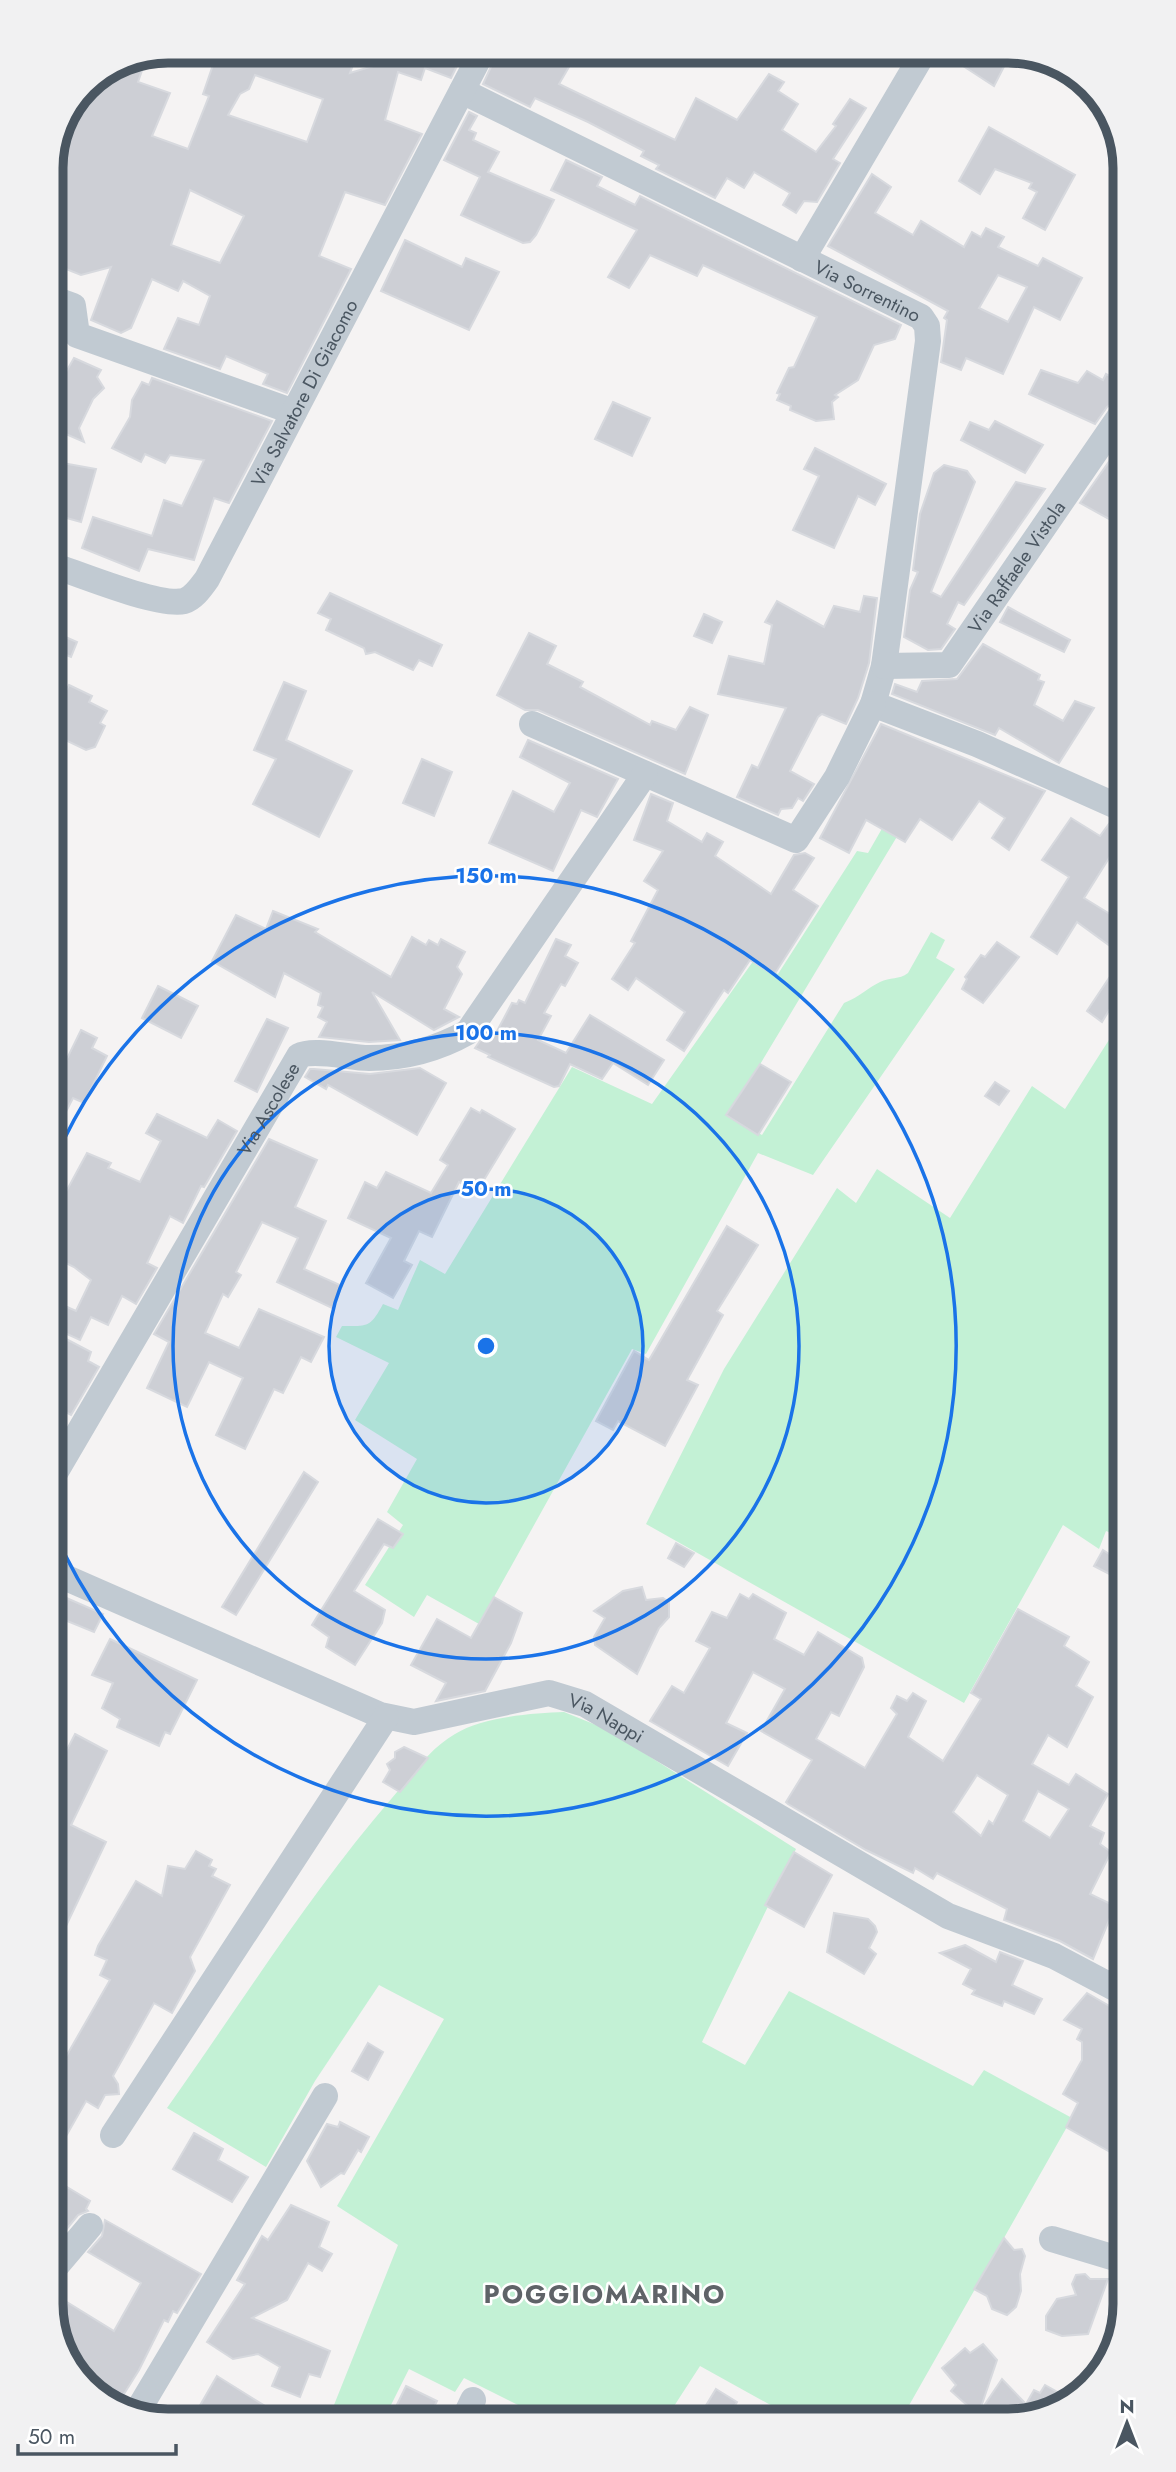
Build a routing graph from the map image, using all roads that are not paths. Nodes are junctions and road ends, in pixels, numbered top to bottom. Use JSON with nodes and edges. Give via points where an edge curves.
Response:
{"nodes":[{"id":1,"x":476,"y":63,"type":"edge"},
{"id":2,"x":918,"y":63,"type":"edge"},
{"id":3,"x":462,"y":91,"type":"junction"},
{"id":4,"x":802,"y":259,"type":"junction"},
{"id":5,"x":63,"y":302,"type":"edge"},
{"id":6,"x":293,"y":412,"type":"junction"},
{"id":7,"x":1113,"y":426,"type":"edge"},
{"id":8,"x":63,"y":569,"type":"edge"},
{"id":9,"x":884,"y":666,"type":"junction"},
{"id":10,"x":873,"y":704,"type":"junction"},
{"id":11,"x":532,"y":724,"type":"dead end"},
{"id":12,"x":645,"y":774,"type":"junction"},
{"id":13,"x":1113,"y":804,"type":"edge"},
{"id":14,"x":63,"y":1459,"type":"edge"},
{"id":15,"x":63,"y":1576,"type":"edge"},
{"id":16,"x":386,"y":1717,"type":"junction"},
{"id":17,"x":1113,"y":1987,"type":"edge"},
{"id":18,"x":325,"y":2096,"type":"dead end"},
{"id":19,"x":113,"y":2135,"type":"dead end"},
{"id":20,"x":90,"y":2226,"type":"dead end"},
{"id":21,"x":1052,"y":2239,"type":"dead end"},
{"id":22,"x":63,"y":2258,"type":"edge"},
{"id":23,"x":1113,"y":2258,"type":"edge"},
{"id":24,"x":141,"y":2405,"type":"edge"}],
"edges":[{"from":1,"to":3,"type":"street","name":"Via Salvatore Di Giacomo"},
{"from":2,"to":4,"type":"street"},
{"from":3,"to":4,"type":"street","name":"Via Sorrentino"},
{"from":3,"to":6,"type":"street","name":"Via Salvatore Di Giacomo"},
{"from":4,"to":9,"type":"street","name":"Via Sorrentino","via":[[921,317],[927,326]]},
{"from":5,"to":6,"type":"street","via":[[73,306],[77,335]]},
{"from":6,"to":8,"type":"street","name":"Via Salvatore Di Giacomo","via":[[207,579],[186,601],[159,600]]},
{"from":7,"to":9,"type":"street","name":"Via Raffaele Vistola","via":[[949,665]]},
{"from":9,"to":10,"type":"street","name":"Via Sorrentino"},
{"from":10,"to":12,"type":"street","name":"Via Sorrentino","via":[[837,777],[796,840]]},
{"from":10,"to":13,"type":"street"},
{"from":11,"to":12,"type":"street","name":"Via Sorrentino"},
{"from":12,"to":14,"type":"street","name":"Via Ascolese","via":[[468,1032],[403,1056],[355,1057],[308,1051],[299,1056]]},
{"from":15,"to":16,"type":"street","name":"Via Nappi"},
{"from":16,"to":17,"type":"street","name":"Via Nappi","via":[[414,1722],[549,1693],[585,1703],[948,1916],[1054,1956]]},
{"from":16,"to":19,"type":"street"},
{"from":18,"to":24,"type":"street"},
{"from":20,"to":22,"type":"street"},
{"from":21,"to":23,"type":"street"}]}
